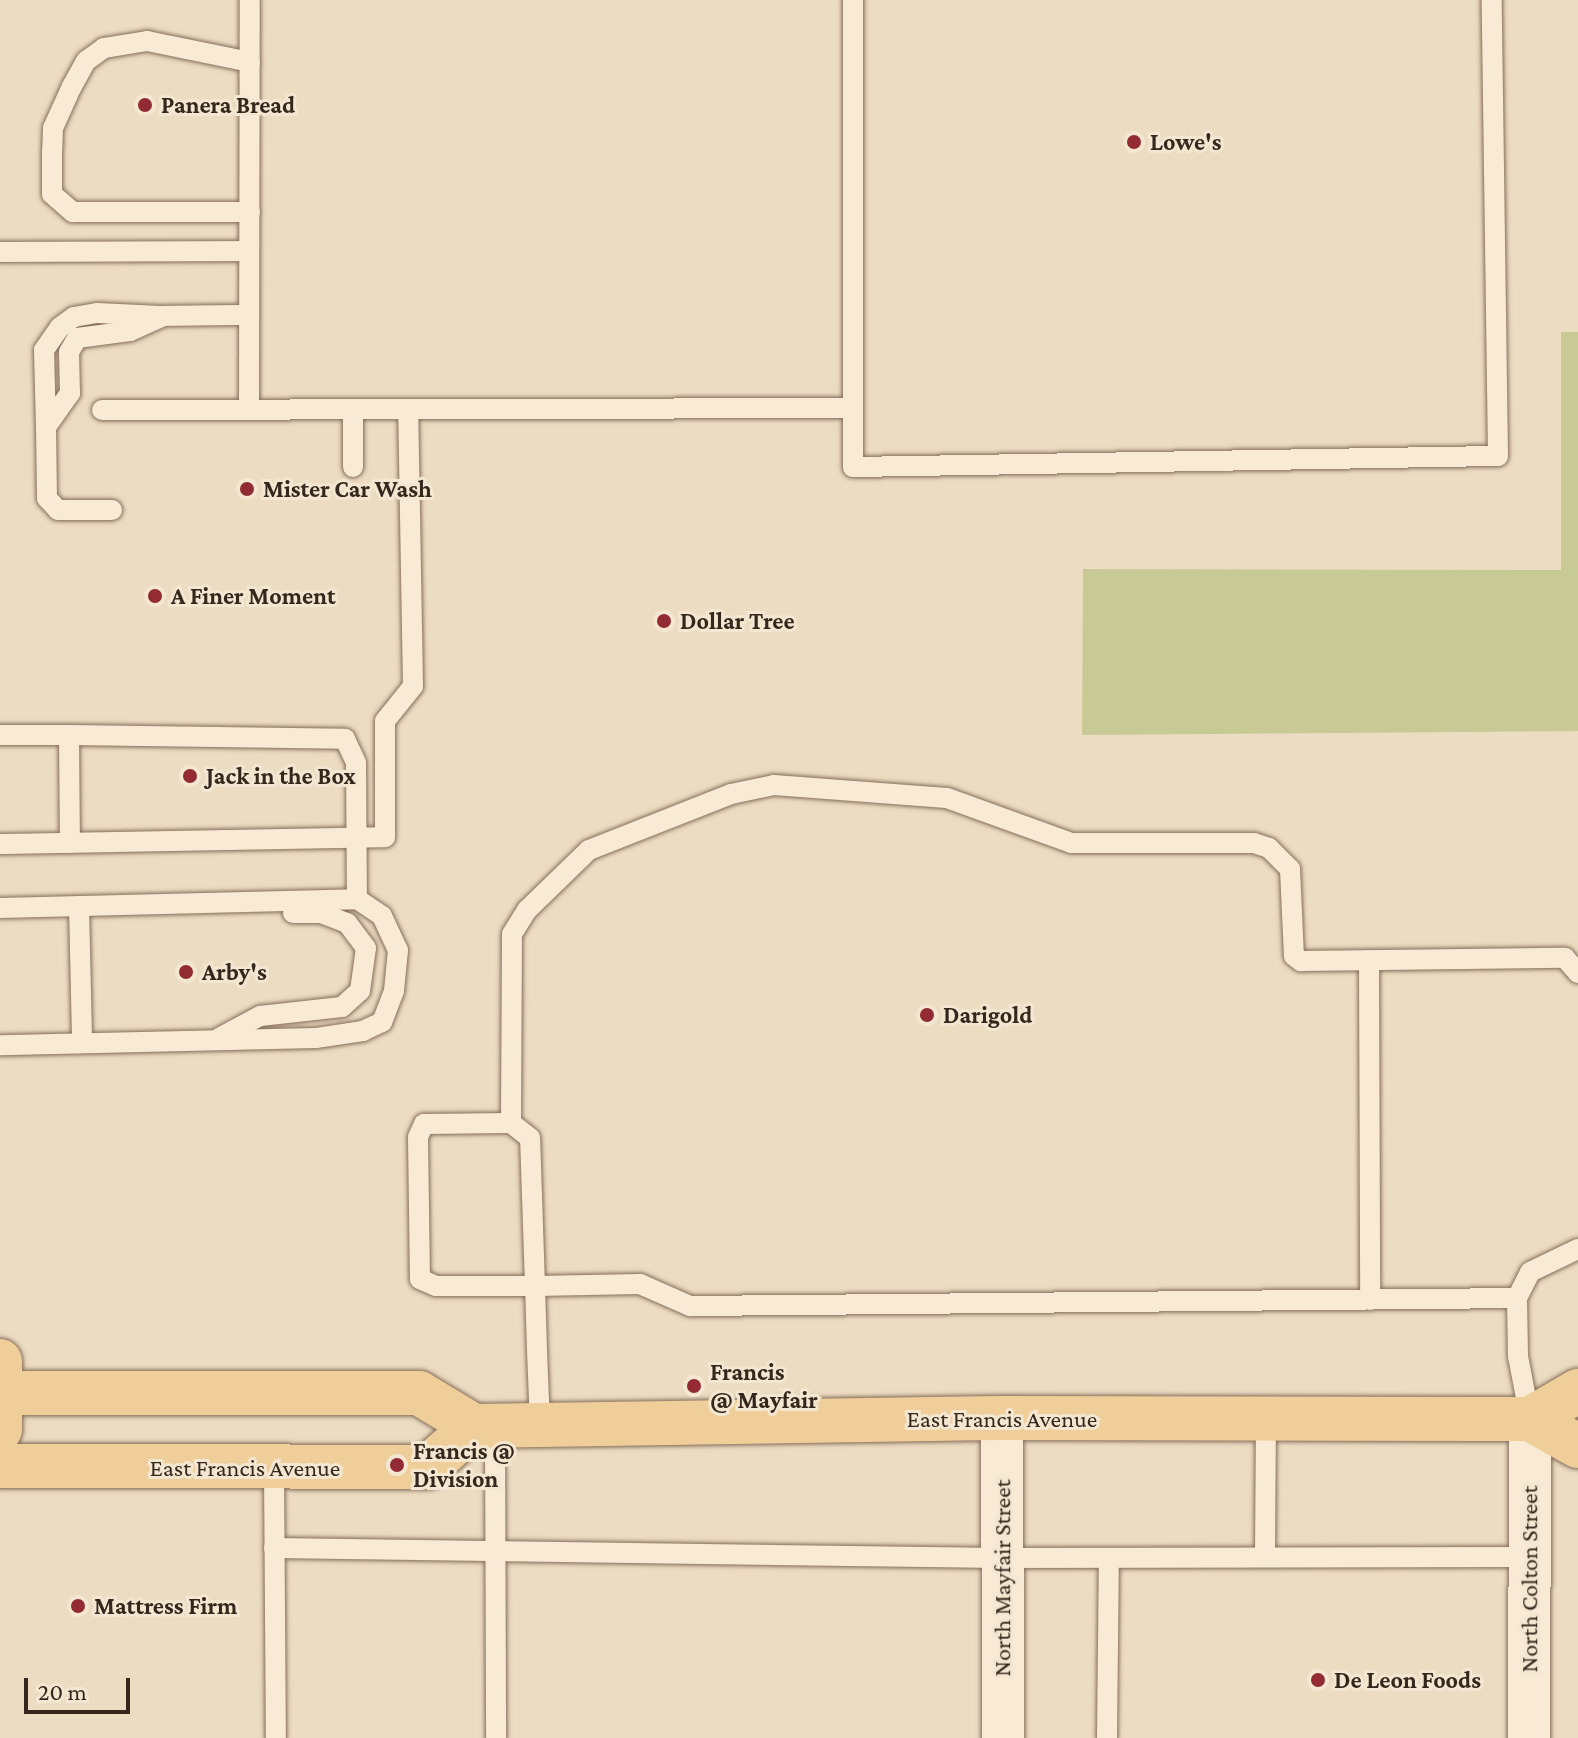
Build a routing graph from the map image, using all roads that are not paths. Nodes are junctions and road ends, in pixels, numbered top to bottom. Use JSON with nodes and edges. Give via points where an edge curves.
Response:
{"nodes":[{"id":1,"x":250,"y":0,"type":"edge"},
{"id":2,"x":853,"y":0,"type":"edge"},
{"id":3,"x":1492,"y":0,"type":"edge"},
{"id":4,"x":250,"y":62,"type":"junction"},
{"id":5,"x":250,"y":212,"type":"junction"},
{"id":6,"x":249,"y":251,"type":"junction"},
{"id":7,"x":0,"y":252,"type":"edge"},
{"id":8,"x":249,"y":315,"type":"junction"},
{"id":9,"x":853,"y":408,"type":"junction"},
{"id":10,"x":408,"y":409,"type":"junction"},
{"id":11,"x":102,"y":410,"type":"dead end"},
{"id":12,"x":249,"y":410,"type":"junction"},
{"id":13,"x":353,"y":410,"type":"junction"},
{"id":14,"x":353,"y":467,"type":"dead end"},
{"id":15,"x":112,"y":510,"type":"dead end"},
{"id":16,"x":0,"y":735,"type":"edge"},
{"id":17,"x":69,"y":735,"type":"junction"},
{"id":18,"x":358,"y":838,"type":"junction"},
{"id":19,"x":70,"y":843,"type":"junction"},
{"id":20,"x":0,"y":844,"type":"edge"},
{"id":21,"x":357,"y":899,"type":"junction"},
{"id":22,"x":163,"y":903,"type":"junction"},
{"id":23,"x":79,"y":906,"type":"junction"},
{"id":24,"x":0,"y":908,"type":"edge"},
{"id":25,"x":1369,"y":960,"type":"junction"},
{"id":26,"x":1578,"y":973,"type":"edge"},
{"id":27,"x":215,"y":1040,"type":"junction"},
{"id":28,"x":82,"y":1043,"type":"junction"},
{"id":29,"x":0,"y":1045,"type":"edge"},
{"id":30,"x":511,"y":1123,"type":"junction"},
{"id":31,"x":1578,"y":1249,"type":"edge"},
{"id":32,"x":535,"y":1286,"type":"junction"},
{"id":33,"x":1517,"y":1298,"type":"junction"},
{"id":34,"x":1370,"y":1300,"type":"junction"},
{"id":35,"x":1578,"y":1391,"type":"edge"},
{"id":36,"x":0,"y":1394,"type":"edge"},
{"id":37,"x":1002,"y":1418,"type":"junction"},
{"id":38,"x":1266,"y":1419,"type":"junction"},
{"id":39,"x":1530,"y":1419,"type":"junction"},
{"id":40,"x":540,"y":1425,"type":"junction"},
{"id":41,"x":484,"y":1426,"type":"junction"},
{"id":42,"x":1578,"y":1446,"type":"edge"},
{"id":43,"x":0,"y":1466,"type":"edge"},
{"id":44,"x":274,"y":1468,"type":"junction"},
{"id":45,"x":274,"y":1548,"type":"junction"},
{"id":46,"x":495,"y":1550,"type":"junction"},
{"id":47,"x":1265,"y":1557,"type":"junction"},
{"id":48,"x":1529,"y":1557,"type":"junction"},
{"id":49,"x":1002,"y":1558,"type":"junction"},
{"id":50,"x":1109,"y":1558,"type":"junction"},
{"id":51,"x":276,"y":1738,"type":"edge"},
{"id":52,"x":496,"y":1738,"type":"edge"},
{"id":53,"x":1003,"y":1738,"type":"edge"},
{"id":54,"x":1107,"y":1738,"type":"edge"},
{"id":55,"x":1529,"y":1738,"type":"edge"}],
"edges":[{"from":1,"to":4,"type":"lane"},
{"from":2,"to":9,"type":"lane"},
{"from":3,"to":9,"type":"lane","via":[[1498,456],[853,467]]},
{"from":4,"to":5,"type":"lane"},
{"from":4,"to":5,"type":"lane","via":[[147,41],[104,48],[86,61],[72,86],[53,128],[52,151],[52,194],[73,212]]},
{"from":5,"to":6,"type":"lane"},
{"from":6,"to":7,"type":"lane"},
{"from":6,"to":8,"type":"lane"},
{"from":8,"to":12,"type":"lane"},
{"from":8,"to":15,"type":"lane","via":[[164,316],[130,331],[77,338],[69,352],[70,393],[46,427],[47,498],[58,510]]},
{"from":9,"to":10,"type":"lane"},
{"from":10,"to":13,"type":"lane"},
{"from":10,"to":18,"type":"lane","via":[[413,686],[385,721],[385,837]]},
{"from":11,"to":12,"type":"lane"},
{"from":12,"to":13,"type":"lane"},
{"from":13,"to":14,"type":"lane"},
{"from":16,"to":17,"type":"lane"},
{"from":17,"to":18,"type":"lane","via":[[345,739],[356,763]]},
{"from":17,"to":19,"type":"lane"},
{"from":18,"to":19,"type":"lane"},
{"from":18,"to":21,"type":"lane"},
{"from":19,"to":20,"type":"lane"},
{"from":21,"to":22,"type":"lane"},
{"from":21,"to":27,"type":"lane","via":[[382,916],[398,950],[394,991],[382,1022],[363,1031],[316,1038]]},
{"from":22,"to":23,"type":"lane"},
{"from":22,"to":27,"type":"lane","via":[[211,913],[321,913],[347,923],[366,948],[360,991],[342,1007],[260,1016]]},
{"from":23,"to":24,"type":"lane"},
{"from":23,"to":28,"type":"lane"},
{"from":25,"to":26,"type":"lane","via":[[1565,958]]},
{"from":25,"to":30,"type":"lane","via":[[1301,961],[1294,956],[1290,869],[1269,848],[1254,843],[1071,843],[947,798],[774,785],[731,794],[589,850],[527,910],[512,934]]},
{"from":25,"to":34,"type":"lane"},
{"from":27,"to":28,"type":"lane"},
{"from":28,"to":29,"type":"lane"},
{"from":30,"to":32,"type":"lane","via":[[530,1138]]},
{"from":30,"to":32,"type":"lane","via":[[424,1124],[418,1137],[420,1279],[436,1286]]},
{"from":31,"to":33,"type":"lane","via":[[1530,1272]]},
{"from":32,"to":34,"type":"lane","via":[[650,1286],[690,1306]]},
{"from":32,"to":40,"type":"lane"},
{"from":33,"to":34,"type":"lane"},
{"from":33,"to":39,"type":"lane","via":[[1518,1356]]},
{"from":35,"to":39,"type":"main road"},
{"from":36,"to":41,"type":"main road","via":[[419,1393]]},
{"from":37,"to":38,"type":"main road","name":"East Francis Avenue"},
{"from":37,"to":40,"type":"main road","name":"East Francis Avenue"},
{"from":37,"to":49,"type":"street","name":"North Mayfair Street"},
{"from":38,"to":39,"type":"main road","name":"East Francis Avenue"},
{"from":38,"to":47,"type":"lane"},
{"from":39,"to":42,"type":"main road","name":"East Francis Avenue"},
{"from":39,"to":48,"type":"street","name":"North Colton Street"},
{"from":40,"to":41,"type":"main road","name":"East Francis Avenue"},
{"from":41,"to":44,"type":"main road","name":"East Francis Avenue","via":[[428,1467]]},
{"from":41,"to":46,"type":"lane"},
{"from":43,"to":44,"type":"main road","name":"East Francis Avenue"},
{"from":44,"to":45,"type":"lane"},
{"from":45,"to":46,"type":"lane"},
{"from":45,"to":51,"type":"lane"},
{"from":46,"to":49,"type":"lane"},
{"from":46,"to":52,"type":"lane"},
{"from":47,"to":48,"type":"lane"},
{"from":47,"to":50,"type":"lane"},
{"from":48,"to":55,"type":"street","name":"North Colton Street"},
{"from":49,"to":50,"type":"lane"},
{"from":49,"to":53,"type":"street","name":"North Mayfair Street"},
{"from":50,"to":54,"type":"lane"}]}
